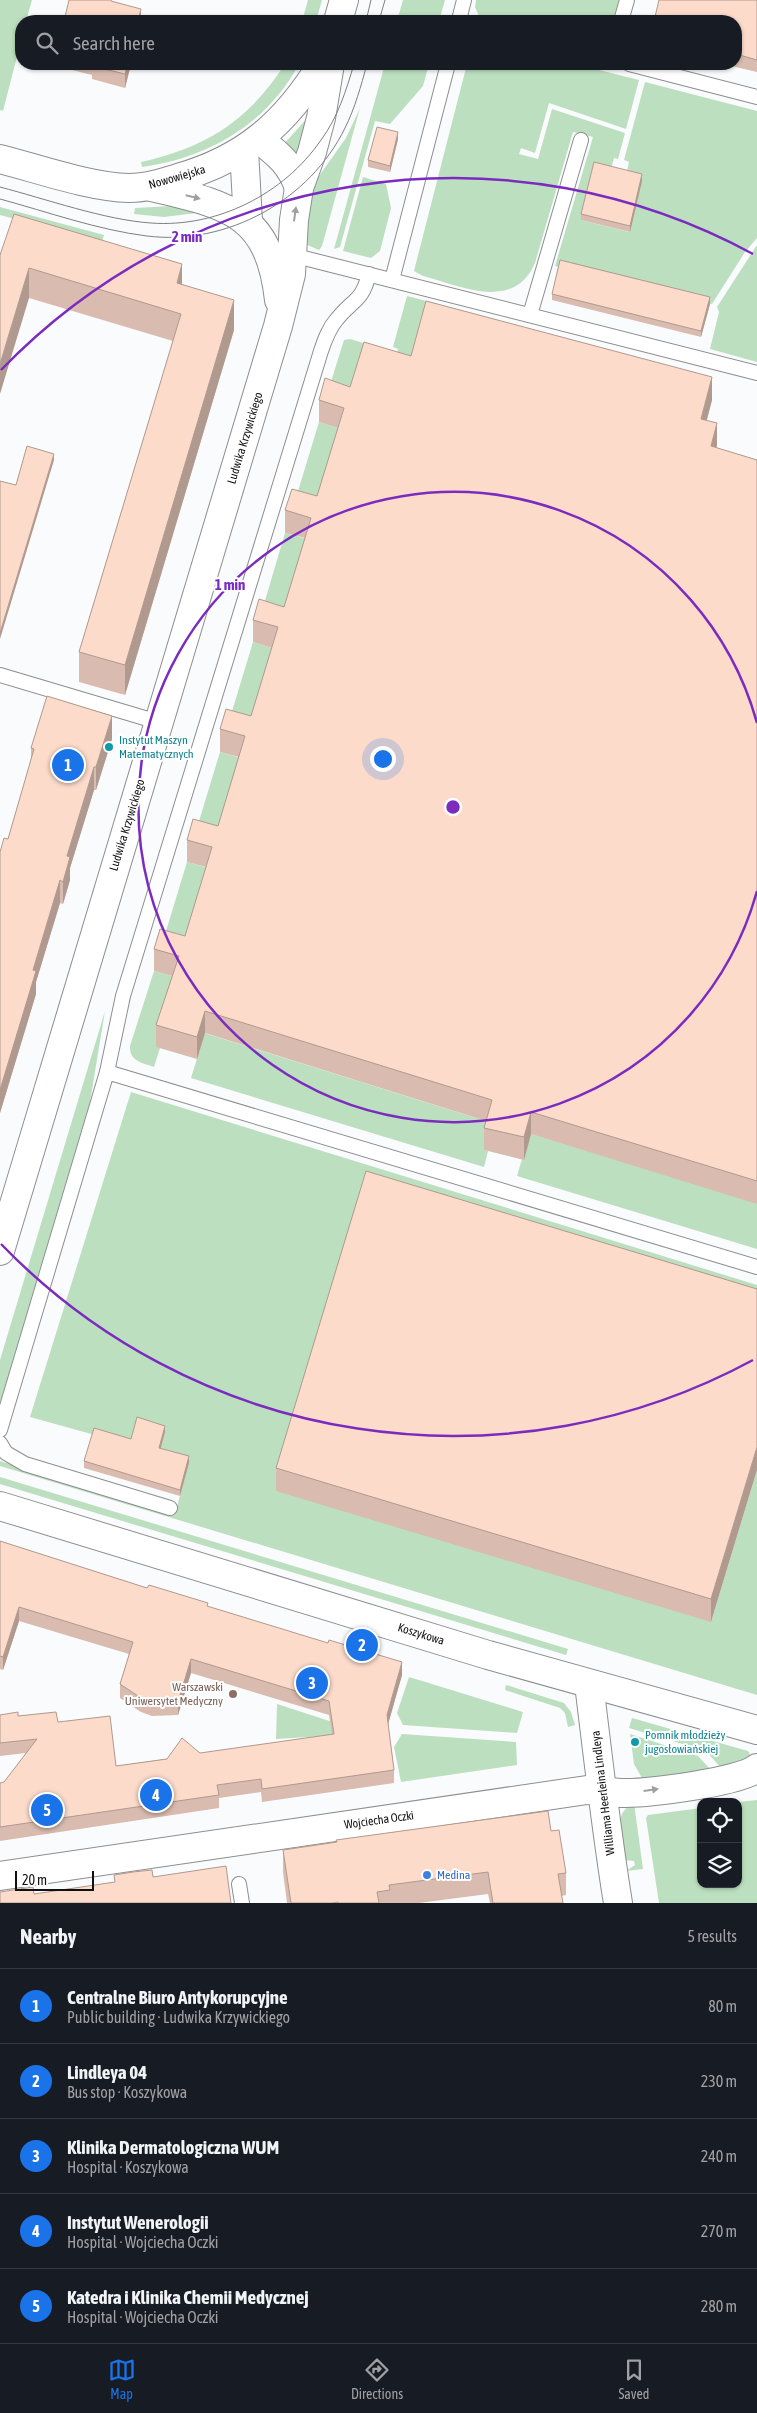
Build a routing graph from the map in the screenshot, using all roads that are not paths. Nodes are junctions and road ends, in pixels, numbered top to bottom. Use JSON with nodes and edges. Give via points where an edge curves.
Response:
{"nodes":[{"id":1,"x":344,"y":0,"type":"edge"},
{"id":2,"x":464,"y":0,"type":"edge"},
{"id":3,"x":627,"y":0,"type":"edge"},
{"id":4,"x":340,"y":15,"type":"edge"},
{"id":5,"x":462,"y":15,"type":"edge"},
{"id":6,"x":623,"y":15,"type":"edge"},
{"id":7,"x":318,"y":70,"type":"edge"},
{"id":8,"x":329,"y":70,"type":"edge"},
{"id":9,"x":446,"y":70,"type":"edge"},
{"id":10,"x":651,"y":70,"type":"edge"},
{"id":11,"x":757,"y":97,"type":"edge"},
{"id":12,"x":581,"y":140,"type":"dead end"},
{"id":13,"x":251,"y":145,"type":"junction"},
{"id":14,"x":0,"y":159,"type":"edge"},
{"id":15,"x":146,"y":186,"type":"junction"},
{"id":16,"x":299,"y":188,"type":"junction"},
{"id":17,"x":248,"y":221,"type":"junction"},
{"id":18,"x":292,"y":255,"type":"junction"},
{"id":19,"x":369,"y":274,"type":"junction"},
{"id":20,"x":392,"y":280,"type":"junction"},
{"id":21,"x":280,"y":314,"type":"junction"},
{"id":22,"x":530,"y":315,"type":"junction"},
{"id":23,"x":757,"y":373,"type":"edge"},
{"id":24,"x":0,"y":675,"type":"edge"},
{"id":25,"x":158,"y":722,"type":"junction"},
{"id":26,"x":107,"y":1072,"type":"junction"},
{"id":27,"x":0,"y":1251,"type":"edge"},
{"id":28,"x":757,"y":1267,"type":"edge"},
{"id":29,"x":0,"y":1430,"type":"edge"},
{"id":30,"x":0,"y":1443,"type":"edge"},
{"id":31,"x":0,"y":1506,"type":"edge"},
{"id":32,"x":170,"y":1508,"type":"dead end"},
{"id":33,"x":589,"y":1684,"type":"junction"},
{"id":34,"x":757,"y":1730,"type":"edge"},
{"id":35,"x":757,"y":1768,"type":"edge"},
{"id":36,"x":602,"y":1790,"type":"junction"},
{"id":37,"x":0,"y":1876,"type":"edge"},
{"id":38,"x":239,"y":1884,"type":"dead end"},
{"id":39,"x":242,"y":1903,"type":"edge"},
{"id":40,"x":618,"y":1903,"type":"edge"}],
"edges":[{"from":1,"to":4,"type":"street"},
{"from":2,"to":5,"type":"lane"},
{"from":3,"to":6,"type":"lane"},
{"from":7,"to":13,"type":"street","via":[[295,105]]},
{"from":8,"to":16,"type":"street","name":"Ludwika Krzywickiego","via":[[312,152]]},
{"from":9,"to":20,"type":"lane"},
{"from":10,"to":11,"type":"lane"},
{"from":12,"to":22,"type":"lane"},
{"from":13,"to":15,"type":"street","name":"Nowowiejska","via":[[195,173]]},
{"from":13,"to":16,"type":"street","via":[[285,162],[294,172]]},
{"from":13,"to":17,"type":"street"},
{"from":14,"to":15,"type":"street","name":"Nowowiejska","via":[[103,185]]},
{"from":15,"to":17,"type":"street","name":"Ludwika Krzywickiego","one_way":true,"via":[[201,199]]},
{"from":18,"to":16,"type":"street","name":"Ludwika Krzywickiego","one_way":true},
{"from":17,"to":21,"type":"street","name":"Ludwika Krzywickiego","via":[[274,268]]},
{"from":18,"to":19,"type":"lane"},
{"from":18,"to":21,"type":"street","name":"Ludwika Krzywickiego","via":[[291,274]]},
{"from":19,"to":20,"type":"lane"},
{"from":19,"to":26,"type":"lane","via":[[362,295],[338,317],[328,331],[321,351],[123,996]]},
{"from":20,"to":22,"type":"lane"},
{"from":21,"to":25,"type":"street","name":"Ludwika Krzywickiego"},
{"from":22,"to":23,"type":"lane"},
{"from":24,"to":25,"type":"lane"},
{"from":25,"to":27,"type":"street","name":"Ludwika Krzywickiego"},
{"from":26,"to":28,"type":"lane"},
{"from":26,"to":29,"type":"lane"},
{"from":30,"to":32,"type":"lane","via":[[6,1453],[26,1464]]},
{"from":31,"to":33,"type":"street","name":"Koszykowa"},
{"from":33,"to":34,"type":"street","name":"Koszykowa"},
{"from":33,"to":36,"type":"street","name":"Williama Heerleina Lindleya"},
{"from":36,"to":35,"type":"street","name":"Wojciecha Oczki","one_way":true,"via":[[626,1793],[667,1788],[736,1778]]},
{"from":36,"to":37,"type":"street","name":"Wojciecha Oczki"},
{"from":36,"to":40,"type":"street","name":"Williama Heerleina Lindleya"},
{"from":38,"to":39,"type":"lane"}]}
